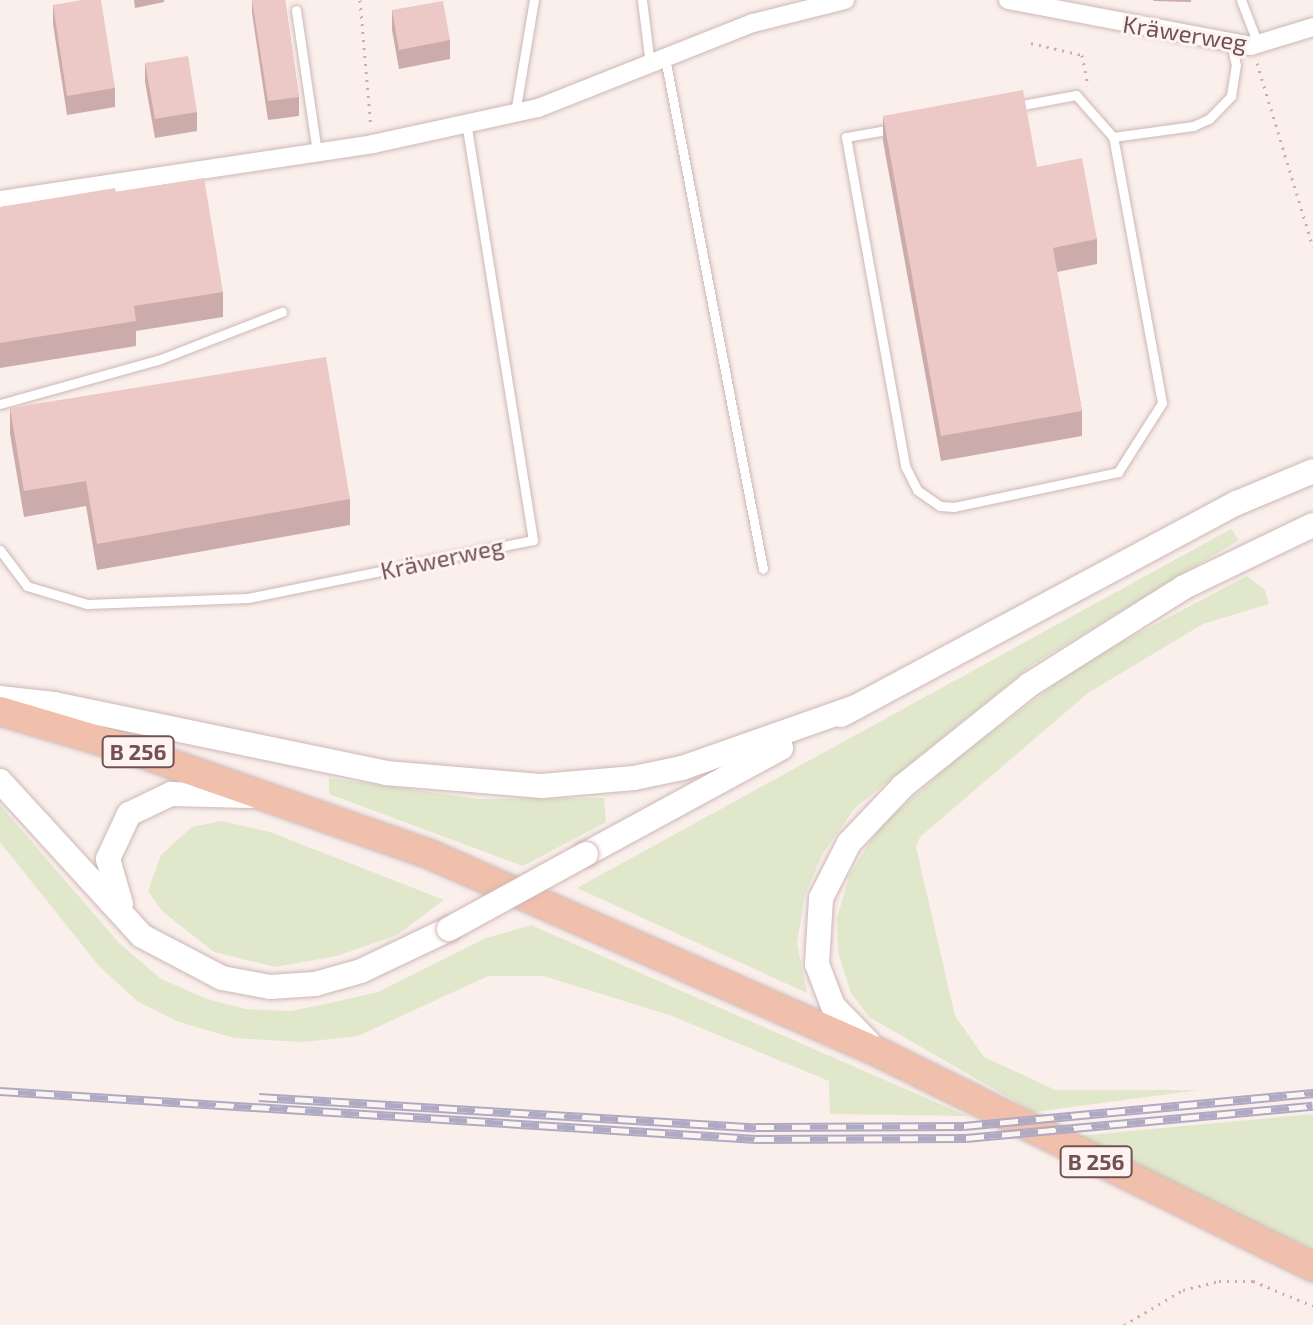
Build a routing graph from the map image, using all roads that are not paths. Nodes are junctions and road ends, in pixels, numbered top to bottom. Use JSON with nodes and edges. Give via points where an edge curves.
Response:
{"nodes":[{"id":1,"x":534,"y":0,"type":"edge"},
{"id":2,"x":642,"y":0,"type":"edge"},
{"id":3,"x":845,"y":0,"type":"edge"},
{"id":4,"x":1008,"y":0,"type":"edge"},
{"id":5,"x":1241,"y":0,"type":"edge"},
{"id":6,"x":296,"y":10,"type":"dead end"},
{"id":7,"x":1313,"y":28,"type":"edge"},
{"id":8,"x":1231,"y":43,"type":"junction"},
{"id":9,"x":1255,"y":45,"type":"junction"},
{"id":10,"x":657,"y":61,"type":"junction"},
{"id":11,"x":999,"y":109,"type":"edge"},
{"id":12,"x":515,"y":113,"type":"junction"},
{"id":13,"x":466,"y":123,"type":"junction"},
{"id":14,"x":907,"y":126,"type":"edge"},
{"id":15,"x":1113,"y":137,"type":"junction"},
{"id":16,"x":317,"y":152,"type":"junction"},
{"id":17,"x":0,"y":200,"type":"edge"},
{"id":18,"x":282,"y":312,"type":"dead end"},
{"id":19,"x":0,"y":404,"type":"edge"},
{"id":20,"x":1313,"y":471,"type":"edge"},
{"id":21,"x":1313,"y":525,"type":"edge"},
{"id":22,"x":0,"y":550,"type":"edge"},
{"id":23,"x":763,"y":569,"type":"dead end"},
{"id":24,"x":0,"y":698,"type":"edge"},
{"id":25,"x":855,"y":707,"type":"junction"},
{"id":26,"x":0,"y":711,"type":"edge"},
{"id":27,"x":0,"y":781,"type":"edge"},
{"id":28,"x":274,"y":798,"type":"junction"},
{"id":29,"x":142,"y":936,"type":"junction"},
{"id":30,"x":882,"y":1054,"type":"junction"},
{"id":31,"x":1313,"y":1267,"type":"edge"}],
"edges":[{"from":1,"to":12,"type":"lane"},
{"from":2,"to":10,"type":"lane"},
{"from":3,"to":10,"type":"street","via":[[753,23]]},
{"from":4,"to":8,"type":"street","name":"Kräwerweg"},
{"from":5,"to":9,"type":"lane"},
{"from":6,"to":16,"type":"lane"},
{"from":7,"to":9,"type":"street","name":"Kräwerweg"},
{"from":8,"to":9,"type":"street","name":"Kräwerweg"},
{"from":8,"to":15,"type":"lane","via":[[1235,83],[1209,119]]},
{"from":10,"to":12,"type":"street"},
{"from":10,"to":23,"type":"lane"},
{"from":11,"to":15,"type":"lane","via":[[1076,95]]},
{"from":12,"to":13,"type":"street"},
{"from":13,"to":16,"type":"street"},
{"from":13,"to":22,"type":"lane","name":"Kräwerweg","via":[[533,540],[248,598],[87,604],[27,586]]},
{"from":14,"to":15,"type":"lane","via":[[846,137],[905,466],[917,490],[940,506],[1118,472],[1162,403]]},
{"from":16,"to":17,"type":"street"},
{"from":18,"to":19,"type":"lane","via":[[158,360]]},
{"from":20,"to":25,"type":"main road","via":[[1197,523]]},
{"from":21,"to":30,"type":"main road","via":[[1184,587],[1042,676],[949,746],[849,843],[821,898],[817,964],[833,1006]]},
{"from":24,"to":25,"type":"main road","via":[[54,704],[386,773],[542,786],[682,768]]},
{"from":25,"to":29,"type":"main road","bridge":true,"via":[[449,929],[361,971],[291,987],[222,978]]},
{"from":26,"to":28,"type":"main road","number":"B 256"},
{"from":27,"to":29,"type":"main road"},
{"from":28,"to":29,"type":"main road","via":[[184,792],[156,798],[129,814],[112,842],[109,874]]},
{"from":28,"to":30,"type":"main road","number":"B 256","via":[[429,854]]},
{"from":30,"to":31,"type":"main road","number":"B 256"}]}
